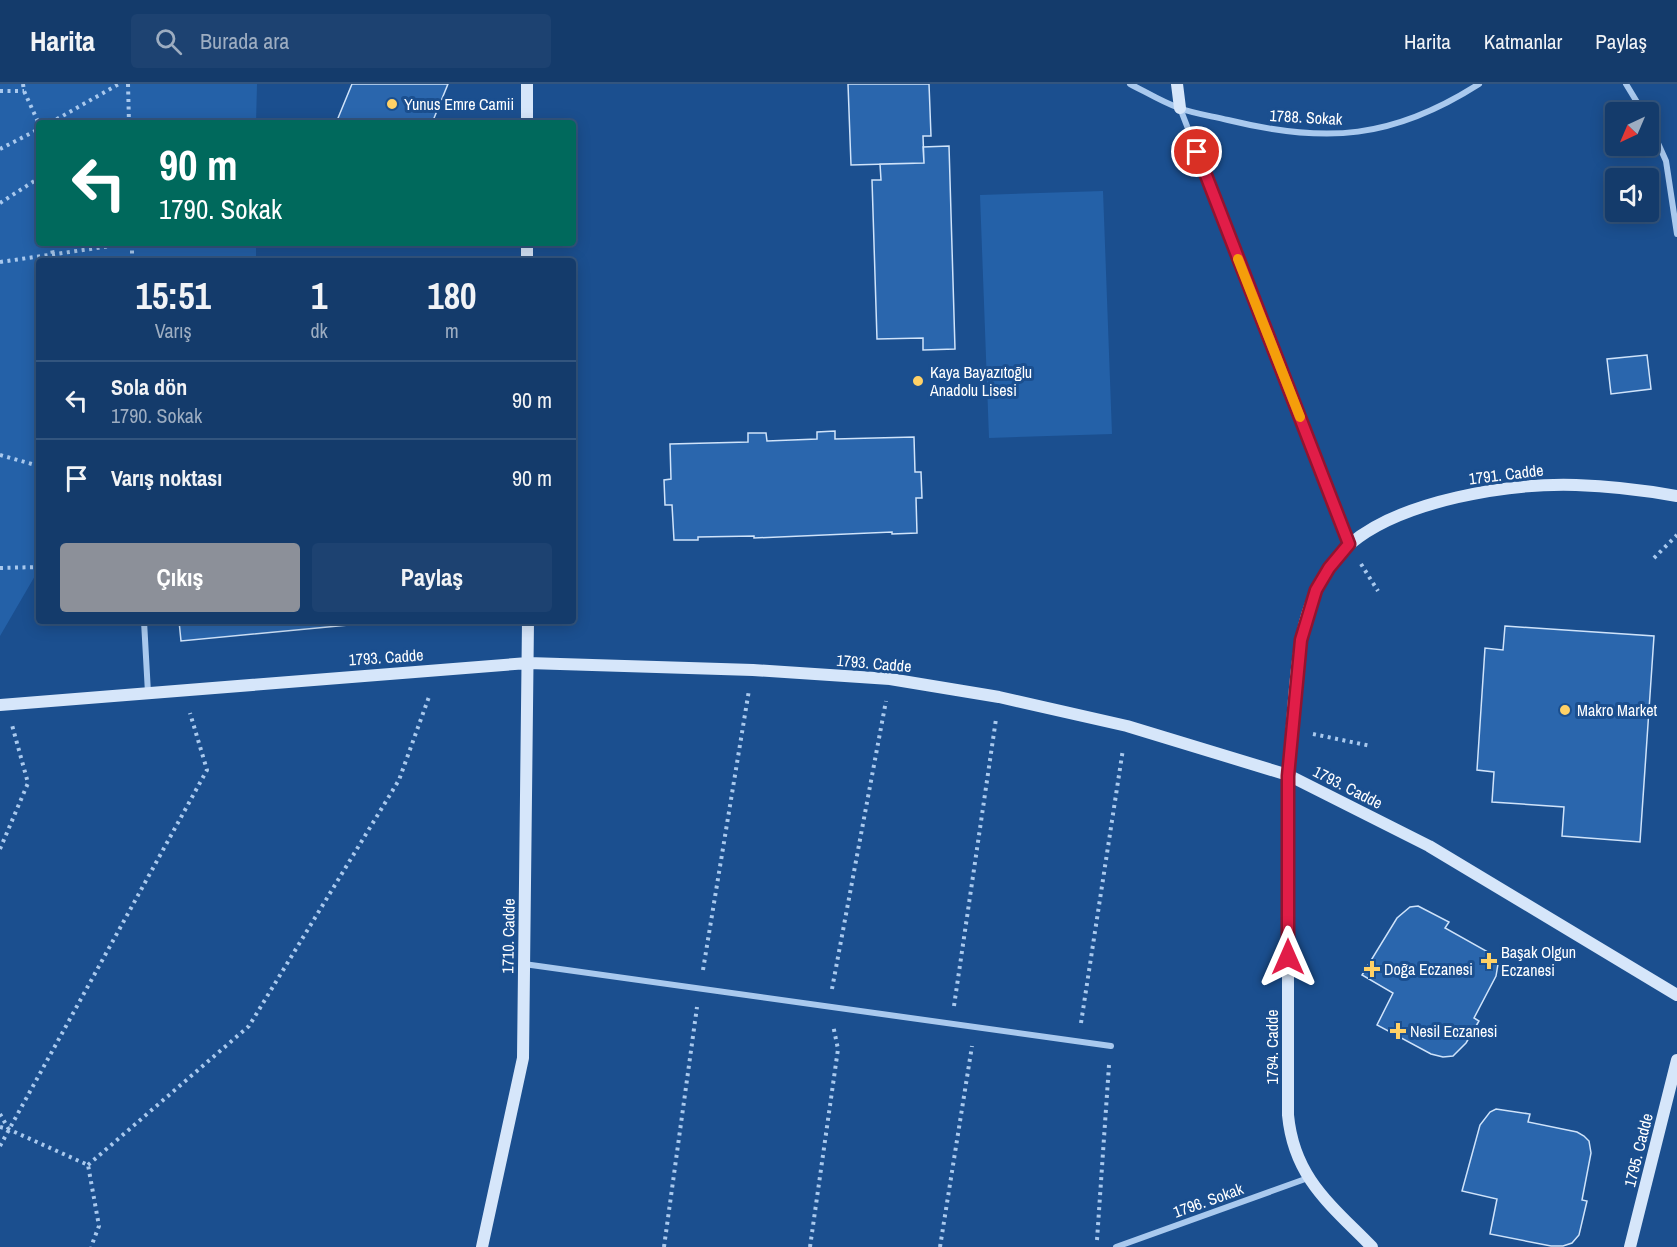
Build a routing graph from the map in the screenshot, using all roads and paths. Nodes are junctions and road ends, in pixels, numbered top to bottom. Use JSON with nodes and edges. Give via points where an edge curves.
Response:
{"nodes":[{"id":1,"x":23,"y":84,"type":"edge"},
{"id":2,"x":119,"y":84,"type":"edge"},
{"id":3,"x":128,"y":84,"type":"edge"},
{"id":4,"x":527,"y":84,"type":"edge"},
{"id":5,"x":1130,"y":84,"type":"edge"},
{"id":6,"x":1177,"y":84,"type":"edge"},
{"id":7,"x":1479,"y":84,"type":"edge"},
{"id":8,"x":1626,"y":84,"type":"edge"},
{"id":9,"x":0,"y":91,"type":"edge"},
{"id":10,"x":24,"y":91,"type":"junction"},
{"id":11,"x":1637,"y":102,"type":"edge"},
{"id":12,"x":1179,"y":108,"type":"junction"},
{"id":13,"x":37,"y":120,"type":"edge"},
{"id":14,"x":55,"y":120,"type":"edge"},
{"id":15,"x":129,"y":120,"type":"edge"},
{"id":16,"x":527,"y":120,"type":"edge"},
{"id":17,"x":36,"y":131,"type":"edge"},
{"id":18,"x":1659,"y":145,"type":"edge"},
{"id":19,"x":0,"y":149,"type":"edge"},
{"id":20,"x":36,"y":180,"type":"edge"},
{"id":21,"x":0,"y":203,"type":"edge"},
{"id":22,"x":1677,"y":234,"type":"edge"},
{"id":23,"x":51,"y":246,"type":"edge"},
{"id":24,"x":112,"y":246,"type":"edge"},
{"id":25,"x":52,"y":255,"type":"junction"},
{"id":26,"x":53,"y":258,"type":"edge"},
{"id":27,"x":0,"y":262,"type":"edge"},
{"id":28,"x":0,"y":454,"type":"edge"},
{"id":29,"x":36,"y":465,"type":"edge"},
{"id":30,"x":1677,"y":496,"type":"edge"},
{"id":31,"x":1677,"y":535,"type":"edge"},
{"id":32,"x":1349,"y":544,"type":"junction"},
{"id":33,"x":1654,"y":558,"type":"dead end"},
{"id":34,"x":36,"y":567,"type":"edge"},
{"id":35,"x":0,"y":568,"type":"edge"},
{"id":36,"x":1378,"y":591,"type":"dead end"},
{"id":37,"x":144,"y":624,"type":"edge"},
{"id":38,"x":528,"y":624,"type":"edge"},
{"id":39,"x":528,"y":663,"type":"junction"},
{"id":40,"x":439,"y":670,"type":"junction"},
{"id":41,"x":753,"y":670,"type":"junction"},
{"id":42,"x":890,"y":679,"type":"junction"},
{"id":43,"x":183,"y":690,"type":"junction"},
{"id":44,"x":148,"y":693,"type":"junction"},
{"id":45,"x":999,"y":697,"type":"junction"},
{"id":46,"x":3,"y":705,"type":"edge"},
{"id":47,"x":1127,"y":726,"type":"junction"},
{"id":48,"x":1292,"y":729,"type":"junction"},
{"id":49,"x":1371,"y":746,"type":"dead end"},
{"id":50,"x":1288,"y":776,"type":"junction"},
{"id":51,"x":0,"y":849,"type":"edge"},
{"id":52,"x":524,"y":964,"type":"junction"},
{"id":53,"x":699,"y":989,"type":"junction"},
{"id":54,"x":1677,"y":995,"type":"edge"},
{"id":55,"x":829,"y":1007,"type":"junction"},
{"id":56,"x":951,"y":1024,"type":"junction"},
{"id":57,"x":974,"y":1028,"type":"junction"},
{"id":58,"x":1078,"y":1042,"type":"junction"},
{"id":59,"x":1110,"y":1046,"type":"joint"},
{"id":60,"x":1677,"y":1060,"type":"edge"},
{"id":61,"x":0,"y":1114,"type":"edge"},
{"id":62,"x":0,"y":1127,"type":"edge"},
{"id":63,"x":8,"y":1129,"type":"junction"},
{"id":64,"x":0,"y":1146,"type":"edge"},
{"id":65,"x":88,"y":1165,"type":"junction"},
{"id":66,"x":1308,"y":1178,"type":"junction"},
{"id":67,"x":90,"y":1247,"type":"edge"},
{"id":68,"x":482,"y":1247,"type":"edge"},
{"id":69,"x":664,"y":1247,"type":"edge"},
{"id":70,"x":810,"y":1247,"type":"edge"},
{"id":71,"x":940,"y":1247,"type":"edge"},
{"id":72,"x":1097,"y":1247,"type":"edge"},
{"id":73,"x":1116,"y":1247,"type":"edge"},
{"id":74,"x":1372,"y":1247,"type":"edge"},
{"id":75,"x":1630,"y":1247,"type":"edge"}],
"edges":[{"from":1,"to":10,"type":"path"},
{"from":2,"to":14,"type":"path"},
{"from":3,"to":15,"type":"path"},
{"from":4,"to":16,"type":"street"},
{"from":5,"to":12,"type":"street","name":"1788. Sokak"},
{"from":6,"to":12,"type":"street"},
{"from":7,"to":12,"type":"street","name":"1788. Sokak","via":[[1422,116],[1357,132],[1322,134],[1263,129]]},
{"from":8,"to":11,"type":"street"},
{"from":9,"to":10,"type":"path"},
{"from":10,"to":13,"type":"path"},
{"from":12,"to":32,"type":"street"},
{"from":17,"to":19,"type":"path"},
{"from":18,"to":22,"type":"street","via":[[1666,161]]},
{"from":20,"to":21,"type":"path"},
{"from":23,"to":25,"type":"path"},
{"from":24,"to":25,"type":"path"},
{"from":25,"to":26,"type":"path"},
{"from":25,"to":27,"type":"path"},
{"from":28,"to":29,"type":"path"},
{"from":30,"to":32,"type":"street","name":"1791. Cadde","via":[[1631,488],[1575,485],[1495,490],[1409,512]]},
{"from":31,"to":33,"type":"path"},
{"from":32,"to":36,"type":"path"},
{"from":32,"to":48,"type":"street","name":"1794. Cadde","via":[[1329,568],[1309,608],[1301,640]]},
{"from":34,"to":35,"type":"path"},
{"from":37,"to":44,"type":"street"},
{"from":38,"to":39,"type":"street","name":"1710. Cadde"},
{"from":39,"to":40,"type":"street","name":"1793. Cadde"},
{"from":39,"to":41,"type":"street","name":"1793. Cadde"},
{"from":39,"to":52,"type":"street","name":"1710. Cadde"},
{"from":40,"to":43,"type":"street","name":"1793. Cadde"},
{"from":40,"to":65,"type":"path","via":[[399,780],[249,1026]]},
{"from":41,"to":42,"type":"street","name":"1793. Cadde"},
{"from":41,"to":53,"type":"path"},
{"from":42,"to":45,"type":"street","name":"1793. Cadde"},
{"from":42,"to":55,"type":"path"},
{"from":43,"to":44,"type":"street","name":"1793. Cadde"},
{"from":43,"to":63,"type":"path","via":[[207,770]]},
{"from":44,"to":46,"type":"street","name":"1793. Cadde"},
{"from":45,"to":47,"type":"street","name":"1793. Cadde"},
{"from":45,"to":56,"type":"path"},
{"from":46,"to":51,"type":"path","via":[[28,783]]},
{"from":47,"to":50,"type":"street","name":"1793. Cadde"},
{"from":47,"to":58,"type":"path"},
{"from":48,"to":49,"type":"path"},
{"from":48,"to":50,"type":"street","name":"1794. Cadde"},
{"from":50,"to":54,"type":"street","name":"1793. Cadde","via":[[1429,846]]},
{"from":50,"to":66,"type":"street","name":"1794. Cadde","via":[[1288,1115],[1296,1154]]},
{"from":52,"to":53,"type":"street"},
{"from":52,"to":68,"type":"street","name":"1710. Cadde","via":[[522,1058]]},
{"from":53,"to":55,"type":"street"},
{"from":53,"to":69,"type":"path"},
{"from":55,"to":56,"type":"street"},
{"from":55,"to":70,"type":"path","via":[[838,1049]]},
{"from":56,"to":57,"type":"street"},
{"from":57,"to":58,"type":"street"},
{"from":57,"to":71,"type":"path"},
{"from":58,"to":59,"type":"street"},
{"from":59,"to":72,"type":"path"},
{"from":60,"to":75,"type":"street","name":"1795. Cadde"},
{"from":61,"to":63,"type":"path"},
{"from":62,"to":63,"type":"path"},
{"from":63,"to":64,"type":"path"},
{"from":63,"to":65,"type":"path"},
{"from":65,"to":67,"type":"path","via":[[99,1226]]},
{"from":66,"to":73,"type":"street","name":"1796. Sokak"},
{"from":66,"to":74,"type":"street","name":"1794. Cadde"}]}
